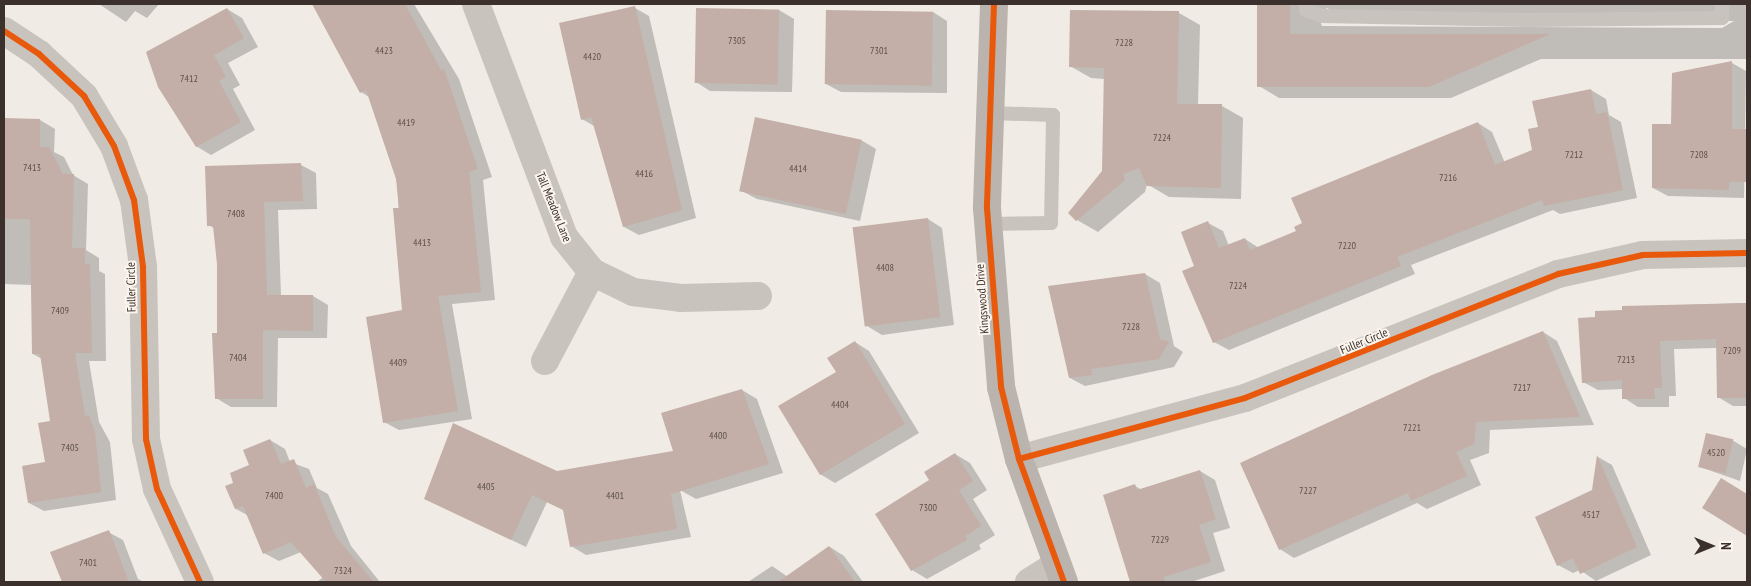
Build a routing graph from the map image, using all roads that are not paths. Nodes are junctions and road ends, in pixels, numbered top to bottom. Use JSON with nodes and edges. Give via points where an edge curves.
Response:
{"nodes":[{"id":1,"x":476,"y":4,"type":"edge"},
{"id":2,"x":994,"y":4,"type":"edge"},
{"id":3,"x":1306,"y":4,"type":"edge"},
{"id":4,"x":1722,"y":4,"type":"edge"},
{"id":5,"x":4,"y":31,"type":"edge"},
{"id":6,"x":991,"y":113,"type":"junction"},
{"id":7,"x":988,"y":224,"type":"junction"},
{"id":8,"x":1747,"y":252,"type":"edge"},
{"id":9,"x":592,"y":272,"type":"junction"},
{"id":10,"x":758,"y":296,"type":"dead end"},
{"id":11,"x":544,"y":361,"type":"dead end"},
{"id":12,"x":1019,"y":459,"type":"junction"},
{"id":13,"x":1060,"y":574,"type":"edge"},
{"id":14,"x":200,"y":582,"type":"edge"},
{"id":15,"x":1029,"y":582,"type":"edge"}],
"edges":[{"from":1,"to":9,"type":"street","name":"Tall Meadow Lane","via":[[564,237]]},
{"from":2,"to":6,"type":"street","name":"Kingswood Drive"},
{"from":3,"to":4,"type":"lane","via":[[1306,10],[1322,16],[1532,20],[1722,18]]},
{"from":5,"to":14,"type":"street","name":"Fuller Circle","via":[[39,54],[84,96],[114,146],[134,200],[143,267],[146,439],[157,489]]},
{"from":6,"to":7,"type":"street","name":"Kingswood Drive"},
{"from":6,"to":7,"type":"lane","via":[[1053,115],[1051,223]]},
{"from":7,"to":12,"type":"street","name":"Kingswood Drive","via":[[1001,387]]},
{"from":8,"to":12,"type":"street","name":"Fuller Circle","via":[[1643,255],[1558,274],[1245,398]]},
{"from":9,"to":10,"type":"street","name":"Tall Meadow Lane","via":[[633,292],[681,298]]},
{"from":9,"to":11,"type":"street"},
{"from":12,"to":13,"type":"street","name":"Kingswood Drive"},
{"from":13,"to":15,"type":"street"}]}
